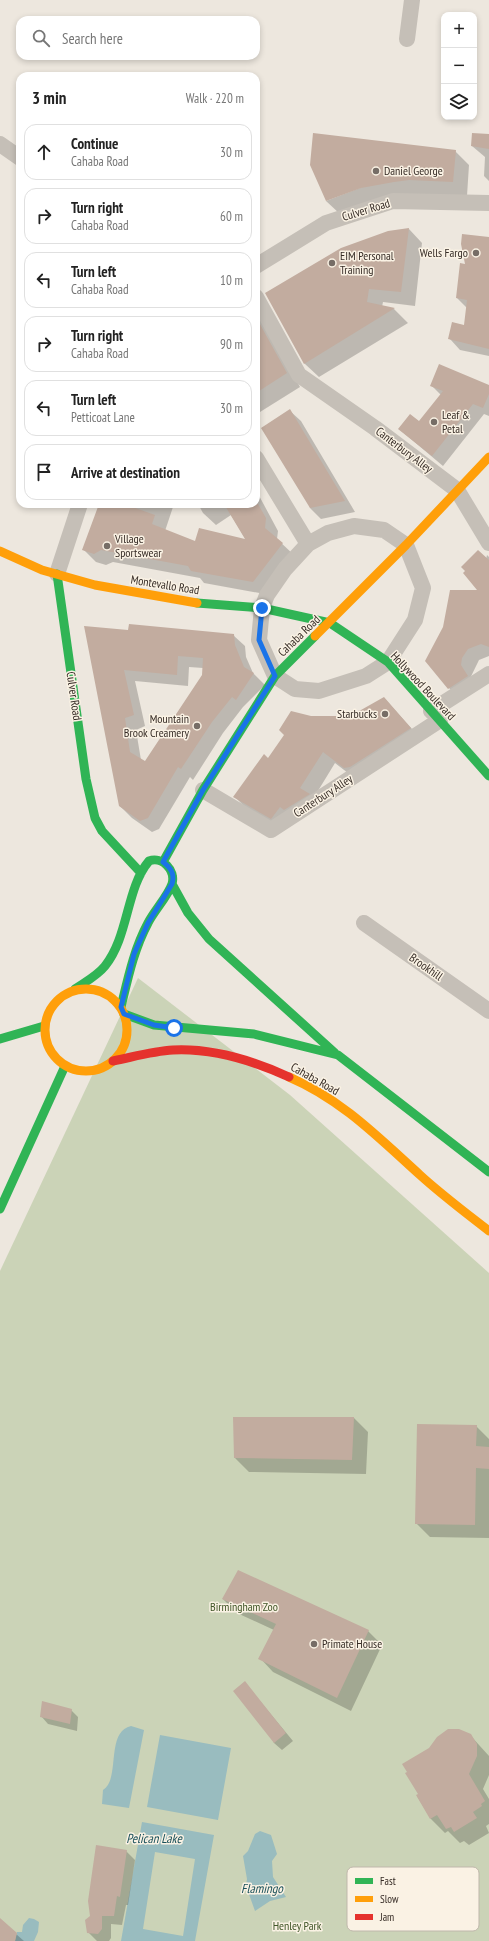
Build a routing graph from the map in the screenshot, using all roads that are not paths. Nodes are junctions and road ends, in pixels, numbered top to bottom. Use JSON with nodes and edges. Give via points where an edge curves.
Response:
{"nodes":[{"id":1,"x":412,"y":0,"type":"edge"},
{"id":2,"x":408,"y":39,"type":"dead end"},
{"id":3,"x":0,"y":144,"type":"edge"},
{"id":4,"x":16,"y":155,"type":"edge"},
{"id":5,"x":489,"y":203,"type":"edge"},
{"id":6,"x":260,"y":264,"type":"edge"},
{"id":7,"x":260,"y":304,"type":"edge"},
{"id":8,"x":489,"y":457,"type":"edge"},
{"id":9,"x":260,"y":465,"type":"edge"},
{"id":10,"x":457,"y":490,"type":"junction"},
{"id":11,"x":79,"y":508,"type":"edge"},
{"id":12,"x":489,"y":543,"type":"edge"},
{"id":13,"x":308,"y":544,"type":"junction"},
{"id":14,"x":406,"y":545,"type":"junction"},
{"id":15,"x":0,"y":551,"type":"edge"},
{"id":16,"x":57,"y":574,"type":"junction"},
{"id":17,"x":262,"y":608,"type":"junction"},
{"id":18,"x":330,"y":623,"type":"junction"},
{"id":19,"x":388,"y":662,"type":"junction"},
{"id":20,"x":489,"y":674,"type":"edge"},
{"id":21,"x":275,"y":676,"type":"junction"},
{"id":22,"x":436,"y":716,"type":"junction"},
{"id":23,"x":489,"y":776,"type":"edge"},
{"id":24,"x":203,"y":790,"type":"junction"},
{"id":25,"x":163,"y":862,"type":"junction"},
{"id":26,"x":141,"y":872,"type":"junction"},
{"id":27,"x":172,"y":884,"type":"junction"},
{"id":28,"x":364,"y":923,"type":"dead end"},
{"id":29,"x":75,"y":989,"type":"junction"},
{"id":30,"x":122,"y":1011,"type":"junction"},
{"id":31,"x":489,"y":1011,"type":"edge"},
{"id":32,"x":44,"y":1026,"type":"junction"},
{"id":33,"x":0,"y":1039,"type":"edge"},
{"id":34,"x":338,"y":1055,"type":"junction"},
{"id":35,"x":113,"y":1061,"type":"junction"},
{"id":36,"x":65,"y":1066,"type":"junction"},
{"id":37,"x":489,"y":1172,"type":"edge"},
{"id":38,"x":0,"y":1209,"type":"edge"},
{"id":39,"x":489,"y":1231,"type":"edge"}],
"edges":[{"from":1,"to":2,"type":"street"},
{"from":3,"to":4,"type":"street"},
{"from":5,"to":6,"type":"street","name":"Culver Road","via":[[393,201],[326,223]]},
{"from":7,"to":10,"type":"street","name":"Canterbury Alley","via":[[299,375],[376,428]]},
{"from":8,"to":10,"type":"street","name":"Cahaba Road"},
{"from":9,"to":13,"type":"street"},
{"from":10,"to":12,"type":"street","name":"Canterbury Alley"},
{"from":10,"to":14,"type":"street","name":"Cahaba Road"},
{"from":11,"to":16,"type":"street","name":"Culver Road"},
{"from":13,"to":14,"type":"street","via":[[328,533],[354,526],[384,530]]},
{"from":13,"to":17,"type":"street","via":[[285,569],[267,595]]},
{"from":14,"to":18,"type":"street","name":"Cahaba Road"},
{"from":14,"to":19,"type":"street","via":[[423,588],[415,620]]},
{"from":15,"to":16,"type":"street","name":"Montevallo Road"},
{"from":16,"to":17,"type":"street","name":"Montevallo Road","via":[[95,585],[188,602]]},
{"from":16,"to":26,"type":"street","name":"Culver Road","via":[[86,779],[95,818],[102,831]]},
{"from":17,"to":18,"type":"street","name":"Montevallo Road"},
{"from":17,"to":21,"type":"street","via":[[259,640]]},
{"from":18,"to":19,"type":"street","name":"Hollywood Boulevard"},
{"from":18,"to":21,"type":"street","name":"Cahaba Road"},
{"from":19,"to":21,"type":"street","via":[[366,676],[319,691],[295,689]]},
{"from":19,"to":22,"type":"street","name":"Hollywood Boulevard"},
{"from":20,"to":22,"type":"street","name":"Canterbury Alley"},
{"from":21,"to":24,"type":"street","name":"Cahaba Road"},
{"from":22,"to":23,"type":"street","name":"Hollywood Boulevard"},
{"from":22,"to":24,"type":"street","name":"Canterbury Alley","via":[[271,830]]},
{"from":24,"to":25,"type":"street","name":"Cahaba Road"},
{"from":25,"to":26,"type":"street","via":[[153,858]]},
{"from":25,"to":27,"type":"street","name":"Cahaba Road","via":[[172,871]]},
{"from":26,"to":29,"type":"street","via":[[127,919],[106,964]]},
{"from":27,"to":30,"type":"street","name":"Cahaba Road","via":[[148,923],[134,954]]},
{"from":27,"to":34,"type":"street","name":"Cahaba Road","via":[[194,923],[209,939]]},
{"from":28,"to":31,"type":"street","name":"Brookhill"},
{"from":29,"to":30,"type":"street","name":"Cahaba Road","via":[[104,992]]},
{"from":29,"to":32,"type":"street","via":[[65,993],[51,1007]]},
{"from":30,"to":34,"type":"street","name":"Cahaba Road","via":[[154,1025],[254,1034]]},
{"from":30,"to":35,"type":"street","name":"Cahaba Road","via":[[127,1024],[125,1044]]},
{"from":32,"to":33,"type":"street"},
{"from":32,"to":36,"type":"street","via":[[47,1045],[52,1054]]},
{"from":34,"to":37,"type":"street","name":"Cahaba Road"},
{"from":35,"to":36,"type":"street","name":"Cahaba Road","via":[[97,1070],[77,1070]]},
{"from":35,"to":39,"type":"street","name":"Cahaba Road","via":[[151,1052],[182,1050],[240,1058],[266,1066],[328,1097]]},
{"from":36,"to":38,"type":"street"}]}
